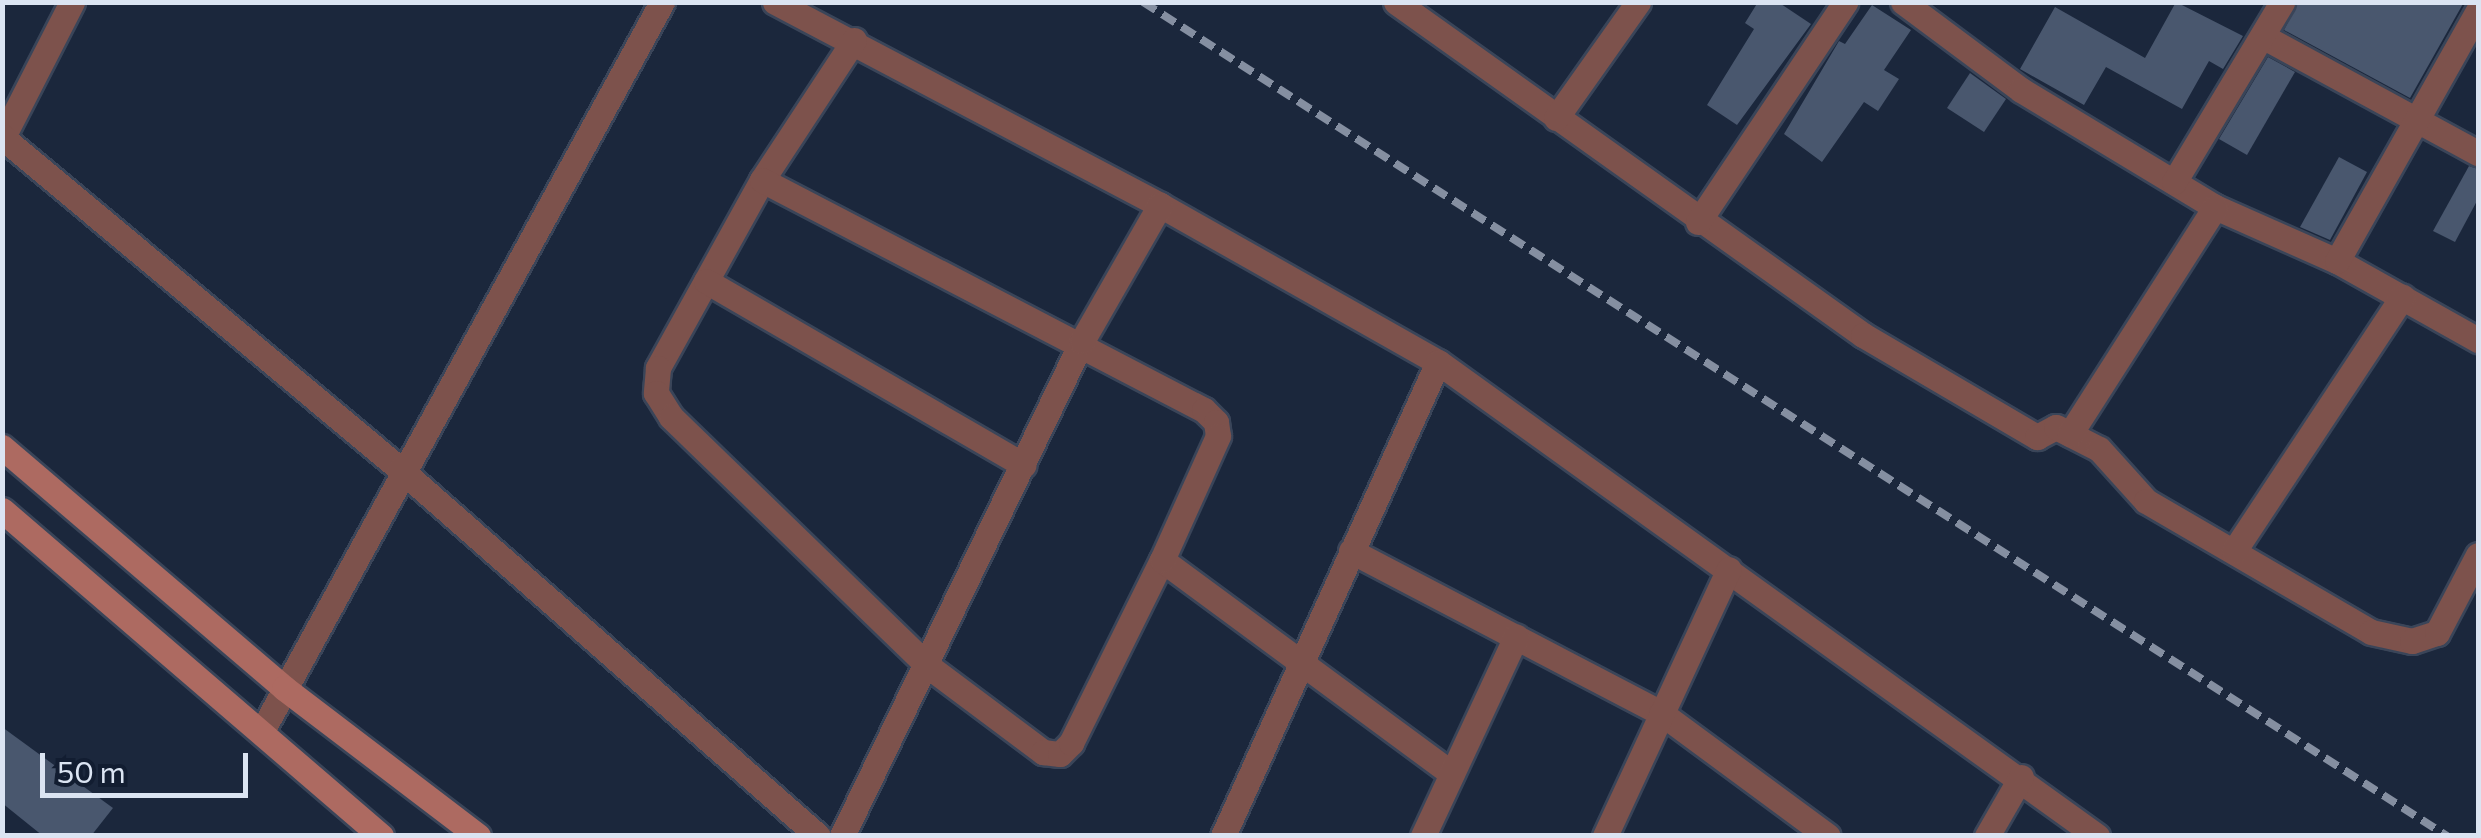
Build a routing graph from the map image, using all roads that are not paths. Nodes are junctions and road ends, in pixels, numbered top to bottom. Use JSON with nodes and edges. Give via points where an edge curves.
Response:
{"nodes":[{"id":1,"x":72,"y":2,"type":"edge"},
{"id":2,"x":662,"y":2,"type":"edge"},
{"id":3,"x":774,"y":2,"type":"edge"},
{"id":4,"x":1638,"y":2,"type":"edge"},
{"id":5,"x":1845,"y":2,"type":"edge"},
{"id":6,"x":1904,"y":2,"type":"edge"},
{"id":7,"x":2282,"y":2,"type":"edge"},
{"id":8,"x":1410,"y":6,"type":"edge"},
{"id":9,"x":2478,"y":11,"type":"edge"},
{"id":10,"x":2264,"y":36,"type":"junction"},
{"id":11,"x":854,"y":40,"type":"junction"},
{"id":12,"x":1556,"y":118,"type":"junction"},
{"id":13,"x":2420,"y":124,"type":"junction"},
{"id":14,"x":2478,"y":154,"type":"edge"},
{"id":15,"x":762,"y":180,"type":"junction"},
{"id":16,"x":2174,"y":182,"type":"junction"},
{"id":17,"x":1160,"y":205,"type":"junction"},
{"id":18,"x":2215,"y":207,"type":"junction"},
{"id":19,"x":1698,"y":222,"type":"junction"},
{"id":20,"x":2337,"y":261,"type":"junction"},
{"id":21,"x":706,"y":281,"type":"junction"},
{"id":22,"x":2402,"y":297,"type":"junction"},
{"id":23,"x":1082,"y":340,"type":"junction"},
{"id":24,"x":2478,"y":340,"type":"edge"},
{"id":25,"x":1438,"y":362,"type":"junction"},
{"id":26,"x":2070,"y":434,"type":"junction"},
{"id":27,"x":2,"y":447,"type":"edge"},
{"id":28,"x":1023,"y":465,"type":"junction"},
{"id":29,"x":400,"y":469,"type":"junction"},
{"id":30,"x":2,"y":510,"type":"edge"},
{"id":31,"x":1351,"y":550,"type":"junction"},
{"id":32,"x":2234,"y":551,"type":"junction"},
{"id":33,"x":2478,"y":555,"type":"edge"},
{"id":34,"x":1162,"y":560,"type":"junction"},
{"id":35,"x":1730,"y":569,"type":"junction"},
{"id":36,"x":1516,"y":637,"type":"junction"},
{"id":37,"x":1300,"y":662,"type":"junction"},
{"id":38,"x":928,"y":666,"type":"junction"},
{"id":39,"x":284,"y":688,"type":"junction"},
{"id":40,"x":1661,"y":712,"type":"junction"},
{"id":41,"x":263,"y":729,"type":"junction"},
{"id":42,"x":1452,"y":774,"type":"junction"},
{"id":43,"x":2021,"y":777,"type":"junction"},
{"id":44,"x":381,"y":836,"type":"edge"},
{"id":45,"x":478,"y":836,"type":"edge"},
{"id":46,"x":818,"y":836,"type":"edge"},
{"id":47,"x":842,"y":836,"type":"edge"},
{"id":48,"x":1223,"y":836,"type":"edge"},
{"id":49,"x":1423,"y":836,"type":"edge"},
{"id":50,"x":1605,"y":836,"type":"edge"},
{"id":51,"x":1828,"y":836,"type":"edge"},
{"id":52,"x":1987,"y":836,"type":"edge"},
{"id":53,"x":2097,"y":836,"type":"edge"}],
"edges":[{"from":1,"to":29,"type":"street","via":[[2,137]]},
{"from":2,"to":29,"type":"street"},
{"from":3,"to":11,"type":"street"},
{"from":4,"to":12,"type":"street"},
{"from":5,"to":19,"type":"street"},
{"from":6,"to":16,"type":"street","via":[[2021,90]]},
{"from":7,"to":10,"type":"street"},
{"from":8,"to":12,"type":"street"},
{"from":9,"to":13,"type":"street"},
{"from":10,"to":13,"type":"street"},
{"from":10,"to":16,"type":"street"},
{"from":11,"to":15,"type":"street"},
{"from":11,"to":17,"type":"street"},
{"from":12,"to":19,"type":"street"},
{"from":13,"to":14,"type":"street"},
{"from":13,"to":20,"type":"street"},
{"from":15,"to":21,"type":"street"},
{"from":15,"to":23,"type":"street"},
{"from":16,"to":18,"type":"street"},
{"from":17,"to":23,"type":"street"},
{"from":17,"to":25,"type":"street"},
{"from":18,"to":20,"type":"street"},
{"from":18,"to":26,"type":"street"},
{"from":19,"to":26,"type":"street","via":[[1863,335],[2037,436],[2056,427]]},
{"from":20,"to":22,"type":"street"},
{"from":21,"to":28,"type":"street"},
{"from":21,"to":38,"type":"street","via":[[658,368],[656,393],[671,417]]},
{"from":22,"to":24,"type":"street"},
{"from":22,"to":32,"type":"street"},
{"from":23,"to":28,"type":"street"},
{"from":23,"to":34,"type":"street","via":[[1216,422],[1218,436]]},
{"from":25,"to":31,"type":"street"},
{"from":25,"to":35,"type":"street"},
{"from":26,"to":32,"type":"street","via":[[2099,449],[2146,501]]},
{"from":27,"to":39,"type":"main road"},
{"from":28,"to":38,"type":"street"},
{"from":29,"to":39,"type":"street"},
{"from":29,"to":46,"type":"street"},
{"from":30,"to":41,"type":"main road"},
{"from":31,"to":36,"type":"street"},
{"from":31,"to":37,"type":"street"},
{"from":32,"to":33,"type":"street","via":[[2371,632],[2412,641],[2437,633]]},
{"from":34,"to":37,"type":"street"},
{"from":34,"to":38,"type":"street","via":[[1072,743],[1060,754],[1044,752]]},
{"from":35,"to":40,"type":"street"},
{"from":35,"to":43,"type":"street"},
{"from":36,"to":40,"type":"street"},
{"from":36,"to":42,"type":"street"},
{"from":37,"to":42,"type":"street"},
{"from":37,"to":48,"type":"street"},
{"from":38,"to":47,"type":"street"},
{"from":39,"to":41,"type":"street"},
{"from":39,"to":45,"type":"main road"},
{"from":40,"to":50,"type":"street"},
{"from":40,"to":51,"type":"street"},
{"from":41,"to":44,"type":"main road"},
{"from":42,"to":49,"type":"street"},
{"from":43,"to":52,"type":"street"},
{"from":43,"to":53,"type":"street"}]}
